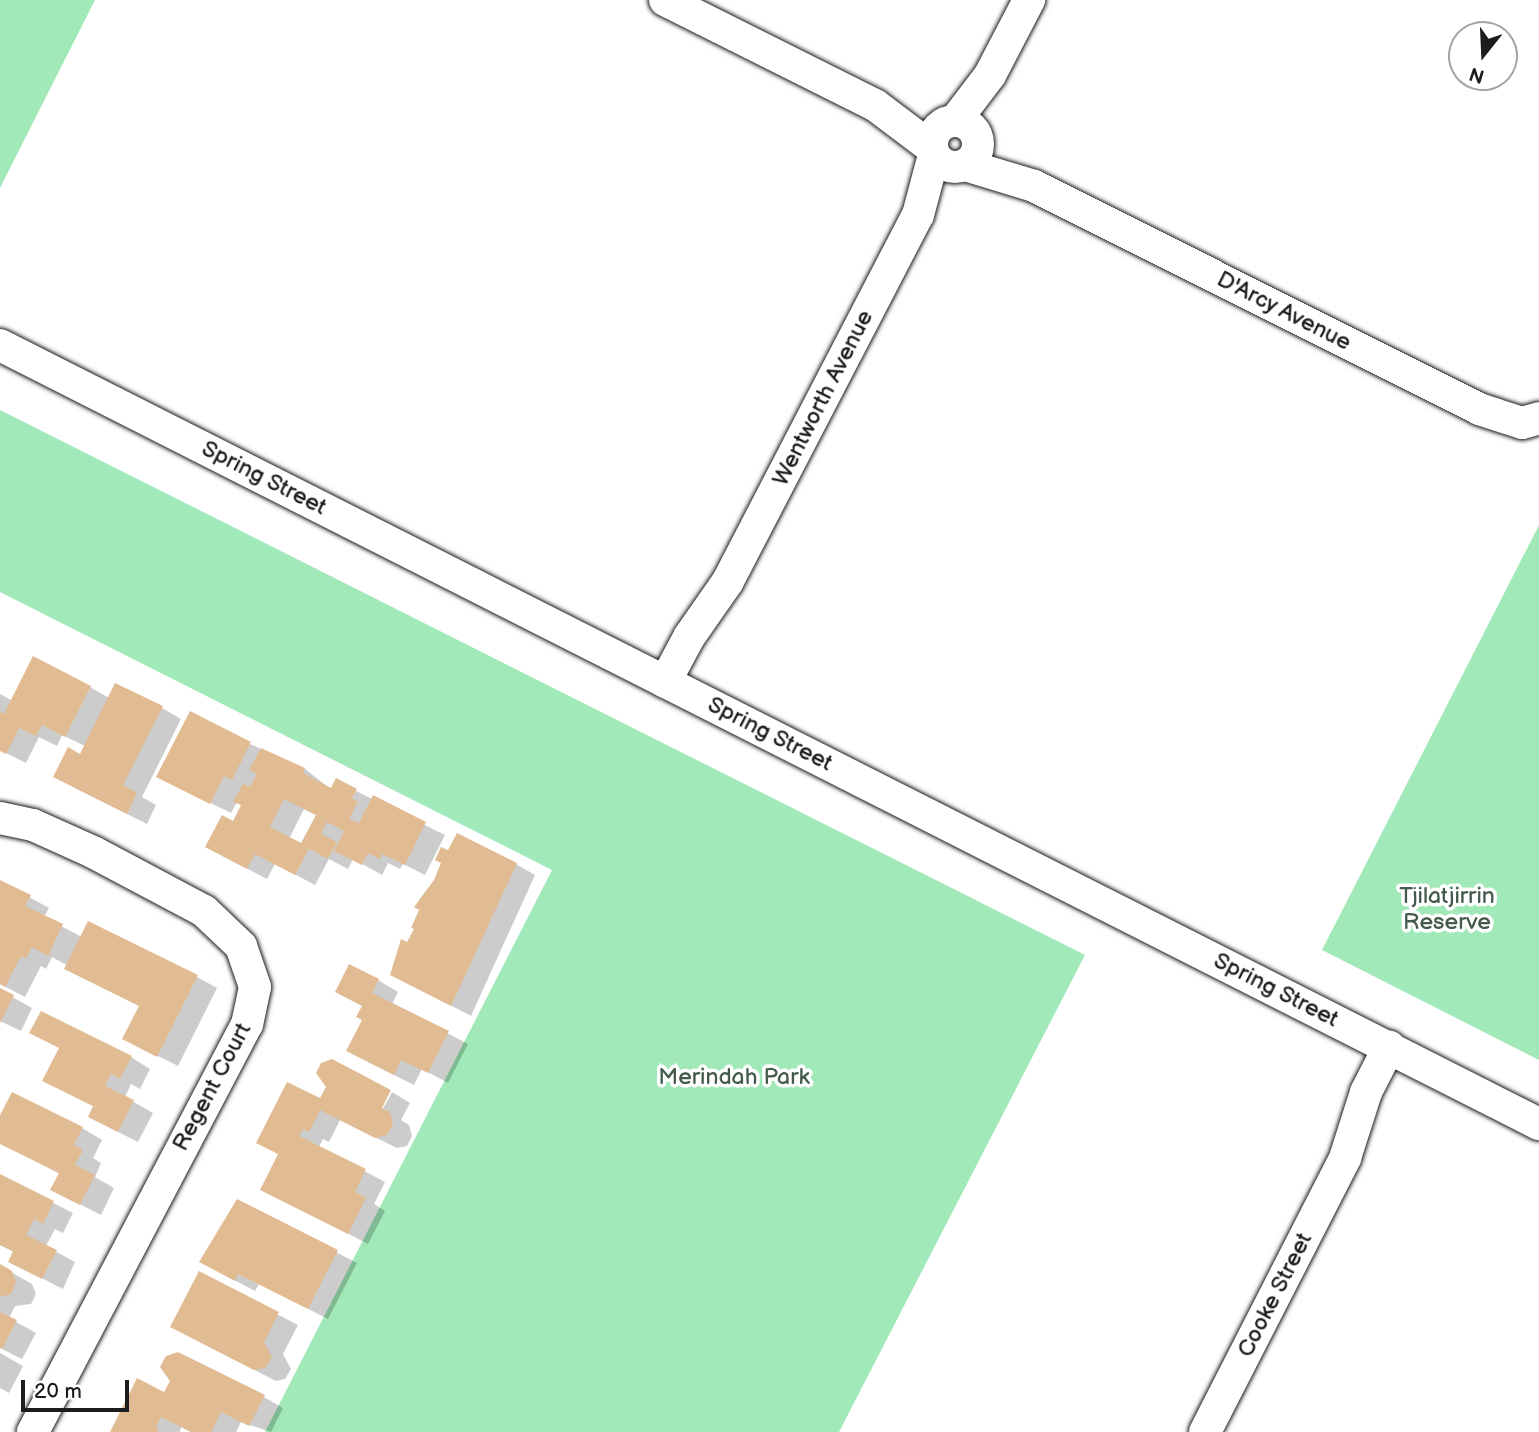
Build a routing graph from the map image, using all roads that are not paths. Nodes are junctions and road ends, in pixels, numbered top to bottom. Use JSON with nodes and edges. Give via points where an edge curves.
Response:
{"nodes":[{"id":1,"x":665,"y":0,"type":"edge"},
{"id":2,"x":1029,"y":0,"type":"edge"},
{"id":3,"x":955,"y":144,"type":"junction"},
{"id":4,"x":0,"y":345,"type":"edge"},
{"id":5,"x":1538,"y":419,"type":"edge"},
{"id":6,"x":675,"y":686,"type":"junction"},
{"id":7,"x":0,"y":818,"type":"edge"},
{"id":8,"x":1399,"y":1052,"type":"junction"},
{"id":9,"x":1539,"y":1124,"type":"edge"},
{"id":10,"x":33,"y":1432,"type":"edge"},
{"id":11,"x":1205,"y":1432,"type":"edge"}],
"edges":[{"from":1,"to":3,"type":"street","name":"D'Arcy Avenue"},
{"from":2,"to":3,"type":"street","name":"Wentworth Avenue"},
{"from":3,"to":5,"type":"street","name":"D'Arcy Avenue","via":[[1479,408],[1522,423]]},
{"from":3,"to":6,"type":"street","name":"Wentworth Avenue"},
{"from":4,"to":6,"type":"street","name":"Spring Street"},
{"from":6,"to":8,"type":"street","name":"Spring Street"},
{"from":7,"to":10,"type":"street","name":"Regent Court","via":[[33,825],[93,852],[204,911],[242,946],[255,987],[247,1024]]},
{"from":8,"to":9,"type":"street","name":"Spring Street"},
{"from":8,"to":11,"type":"street","name":"Cooke Street","via":[[1385,1102],[1345,1158]]}]}
